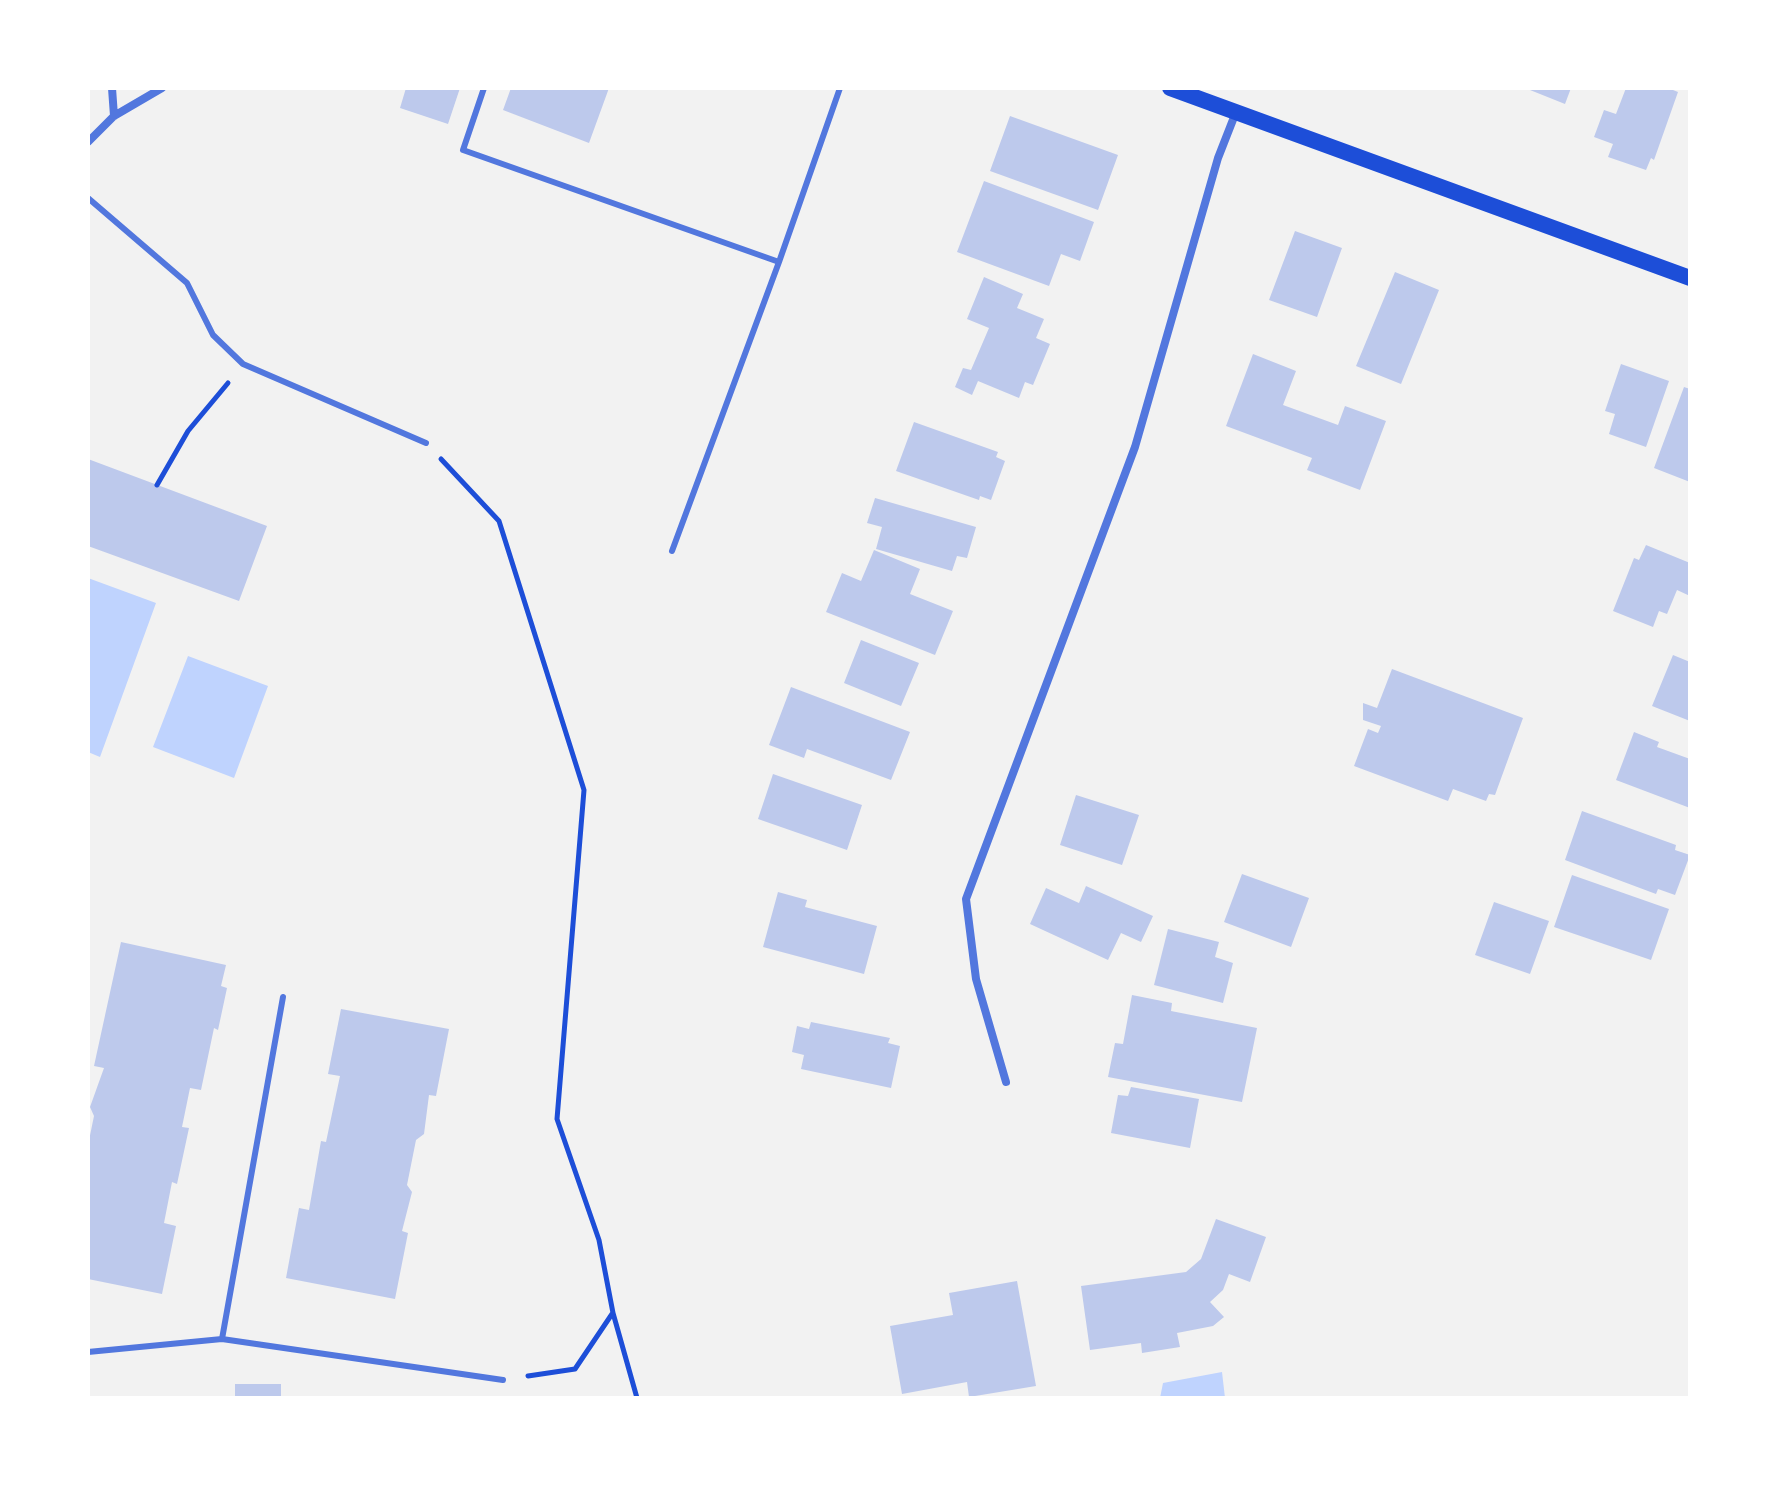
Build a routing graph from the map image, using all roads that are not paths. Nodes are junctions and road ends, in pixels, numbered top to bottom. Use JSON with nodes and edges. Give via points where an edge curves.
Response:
{"nodes":[{"id":1,"x":112,"y":88,"type":"edge"},
{"id":2,"x":162,"y":88,"type":"edge"},
{"id":3,"x":484,"y":88,"type":"edge"},
{"id":4,"x":840,"y":88,"type":"edge"},
{"id":5,"x":1170,"y":88,"type":"edge"},
{"id":6,"x":1236,"y":112,"type":"junction"},
{"id":7,"x":114,"y":116,"type":"junction"},
{"id":8,"x":88,"y":142,"type":"edge"},
{"id":9,"x":88,"y":198,"type":"edge"},
{"id":10,"x":779,"y":262,"type":"junction"},
{"id":11,"x":1690,"y":278,"type":"edge"},
{"id":12,"x":426,"y":443,"type":"road end"},
{"id":13,"x":672,"y":551,"type":"dead end"},
{"id":14,"x":283,"y":997,"type":"dead end"},
{"id":15,"x":1006,"y":1082,"type":"dead end"},
{"id":16,"x":222,"y":1339,"type":"junction"},
{"id":17,"x":88,"y":1352,"type":"edge"},
{"id":18,"x":503,"y":1380,"type":"road end"}],
"edges":[{"from":1,"to":7,"type":"street"},
{"from":2,"to":7,"type":"street"},
{"from":3,"to":10,"type":"lane","via":[[463,150]]},
{"from":4,"to":10,"type":"lane"},
{"from":5,"to":6,"type":"main road"},
{"from":6,"to":11,"type":"main road"},
{"from":6,"to":15,"type":"street","via":[[1135,447],[966,899],[976,979]]},
{"from":7,"to":8,"type":"street"},
{"from":9,"to":12,"type":"lane","via":[[187,283],[213,335],[243,364]]},
{"from":10,"to":13,"type":"lane"},
{"from":14,"to":16,"type":"lane"},
{"from":16,"to":17,"type":"lane"},
{"from":16,"to":18,"type":"lane"}]}
